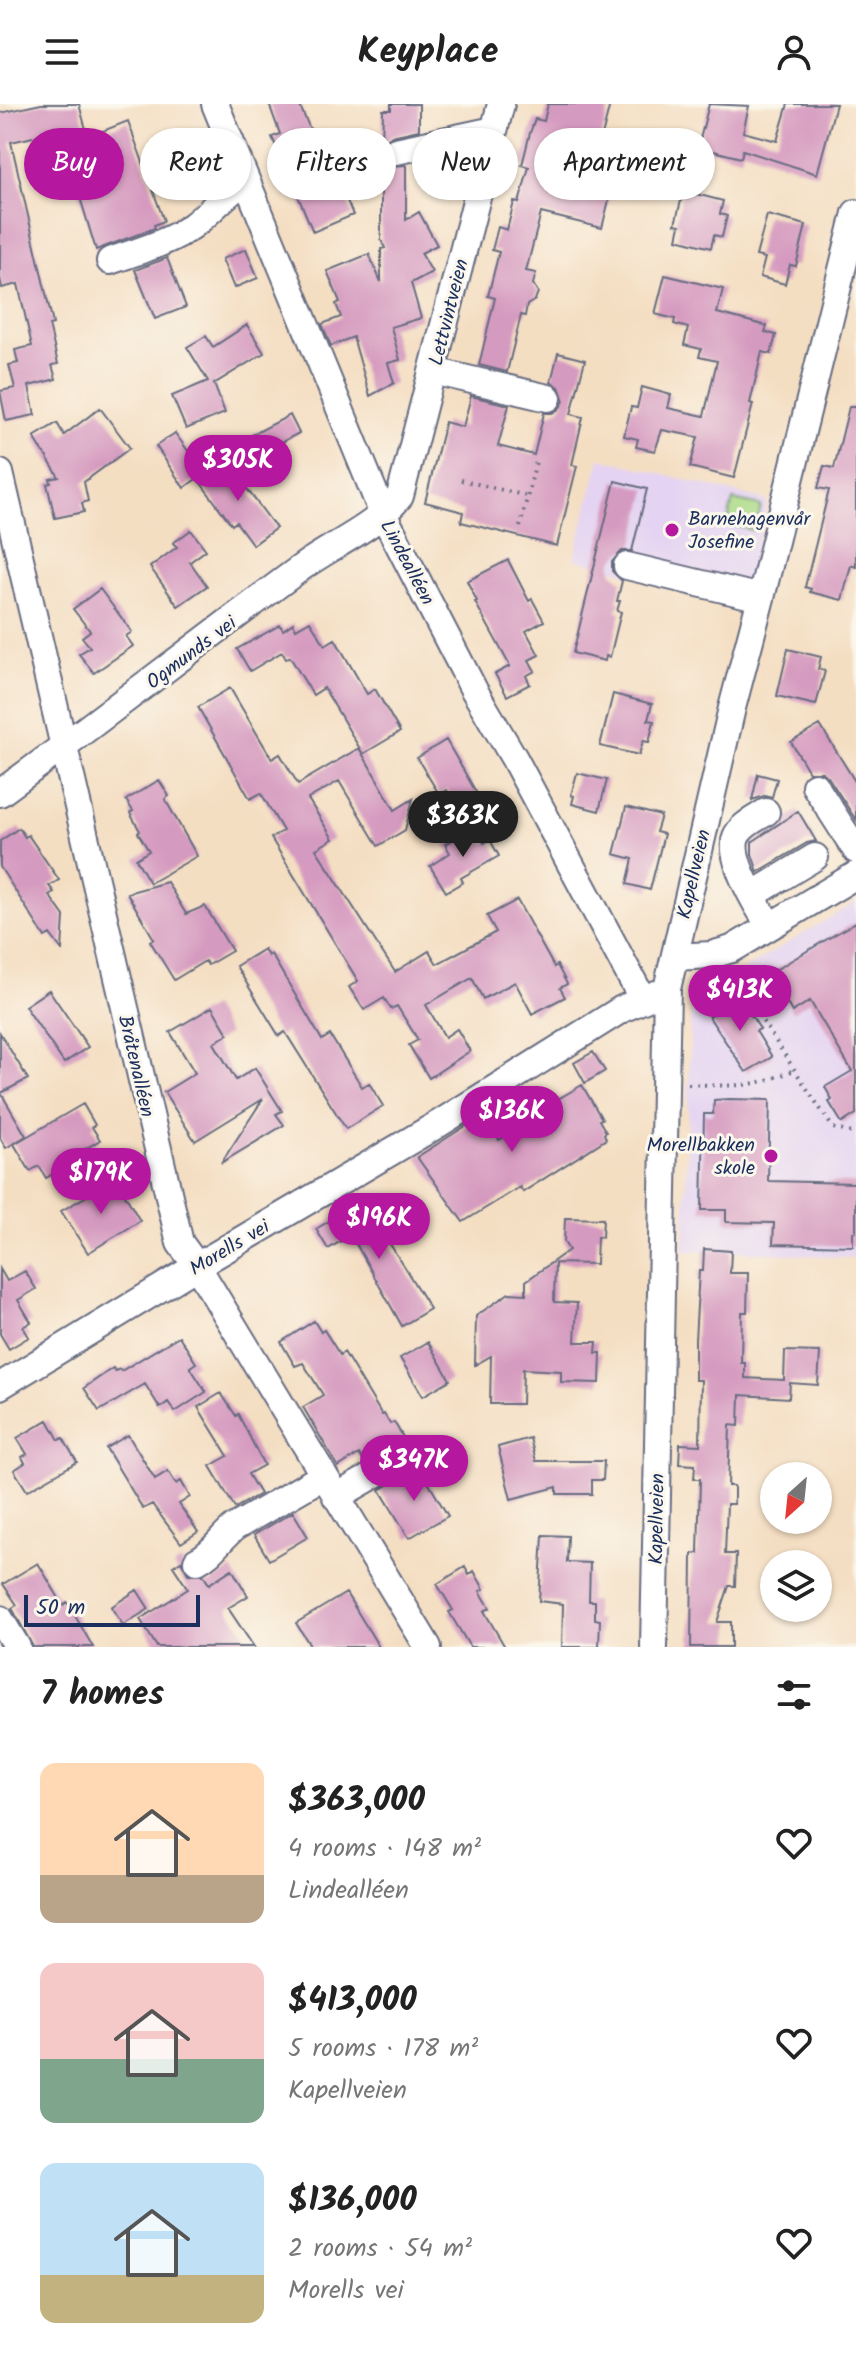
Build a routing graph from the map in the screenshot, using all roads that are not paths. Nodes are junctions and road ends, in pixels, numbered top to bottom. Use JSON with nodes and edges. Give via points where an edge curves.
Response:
{"nodes":[{"id":1,"x":215,"y":104,"type":"edge"},
{"id":2,"x":501,"y":104,"type":"edge"},
{"id":3,"x":225,"y":128,"type":"edge"},
{"id":4,"x":495,"y":128,"type":"edge"},
{"id":5,"x":412,"y":148,"type":"edge"},
{"id":6,"x":396,"y":151,"type":"dead end"},
{"id":7,"x":251,"y":192,"type":"edge"},
{"id":8,"x":221,"y":200,"type":"edge"},
{"id":9,"x":476,"y":200,"type":"edge"},
{"id":10,"x":856,"y":213,"type":"edge"},
{"id":11,"x":110,"y":261,"type":"dead end"},
{"id":12,"x":433,"y":371,"type":"junction"},
{"id":13,"x":548,"y":398,"type":"dead end"},
{"id":14,"x":0,"y":473,"type":"edge"},
{"id":15,"x":383,"y":514,"type":"junction"},
{"id":16,"x":627,"y":566,"type":"dead end"},
{"id":17,"x":761,"y":598,"type":"junction"},
{"id":18,"x":64,"y":747,"type":"junction"},
{"id":19,"x":815,"y":786,"type":"dead end"},
{"id":20,"x":0,"y":793,"type":"edge"},
{"id":21,"x":766,"y":812,"type":"dead end"},
{"id":22,"x":856,"y":850,"type":"edge"},
{"id":23,"x":815,"y":857,"type":"dead end"},
{"id":24,"x":856,"y":875,"type":"edge"},
{"id":25,"x":752,"y":895,"type":"junction"},
{"id":26,"x":770,"y":926,"type":"junction"},
{"id":27,"x":675,"y":957,"type":"junction"},
{"id":28,"x":655,"y":995,"type":"junction"},
{"id":29,"x":197,"y":1266,"type":"junction"},
{"id":30,"x":4,"y":1376,"type":"edge"},
{"id":31,"x":414,"y":1452,"type":"dead end"},
{"id":32,"x":330,"y":1486,"type":"junction"},
{"id":33,"x":197,"y":1561,"type":"dead end"},
{"id":34,"x":0,"y":1619,"type":"edge"},
{"id":35,"x":17,"y":1647,"type":"edge"},
{"id":36,"x":428,"y":1647,"type":"edge"},
{"id":37,"x":654,"y":1647,"type":"edge"}],
"edges":[{"from":1,"to":3,"type":"street","name":"Lindealléen"},
{"from":2,"to":4,"type":"street","name":"Lettvintveien"},
{"from":5,"to":6,"type":"street"},
{"from":7,"to":15,"type":"street","name":"Lindealléen"},
{"from":8,"to":11,"type":"street","via":[[170,239]]},
{"from":9,"to":12,"type":"street","name":"Lettvintveien"},
{"from":10,"to":17,"type":"street","name":"Kapellveien"},
{"from":12,"to":13,"type":"street"},
{"from":12,"to":15,"type":"street","name":"Lettvintveien","via":[[403,488]]},
{"from":14,"to":18,"type":"street","name":"Bråtenalléen"},
{"from":15,"to":18,"type":"street","name":"Ogmunds vei","via":[[302,567]]},
{"from":15,"to":28,"type":"street","name":"Lindealléen","via":[[474,690]]},
{"from":16,"to":17,"type":"street"},
{"from":17,"to":27,"type":"street","name":"Kapellveien"},
{"from":18,"to":20,"type":"street","name":"Ogmunds vei"},
{"from":18,"to":29,"type":"street","name":"Bråtenalléen","via":[[180,1243]]},
{"from":19,"to":22,"type":"street"},
{"from":21,"to":25,"type":"street","via":[[743,827],[735,841]]},
{"from":23,"to":25,"type":"street"},
{"from":24,"to":26,"type":"street"},
{"from":25,"to":26,"type":"street"},
{"from":26,"to":27,"type":"street","via":[[721,953]]},
{"from":27,"to":28,"type":"street","name":"Kapellveien"},
{"from":28,"to":29,"type":"street","name":"Morells vei","via":[[622,1009]]},
{"from":28,"to":37,"type":"street","name":"Kapellveien"},
{"from":29,"to":30,"type":"street","name":"Morells vei"},
{"from":29,"to":32,"type":"street","name":"Bråtenalléen"},
{"from":31,"to":32,"type":"street"},
{"from":32,"to":33,"type":"street","via":[[235,1527]]},
{"from":32,"to":36,"type":"street","name":"Bråtenalléen"},
{"from":34,"to":35,"type":"street"}]}
